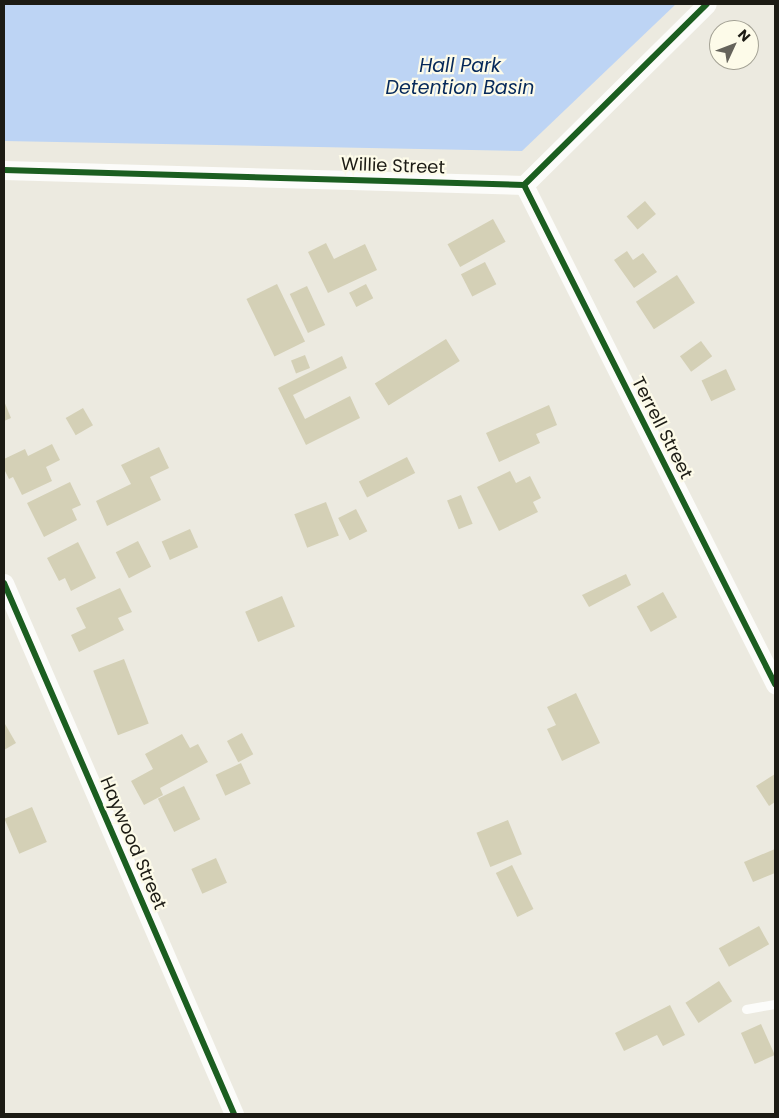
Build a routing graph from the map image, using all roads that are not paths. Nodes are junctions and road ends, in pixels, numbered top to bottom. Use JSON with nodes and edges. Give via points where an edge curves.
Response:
{"nodes":[{"id":1,"x":707,"y":4,"type":"edge"},
{"id":2,"x":4,"y":170,"type":"edge"},
{"id":3,"x":524,"y":184,"type":"junction"},
{"id":4,"x":4,"y":583,"type":"edge"},
{"id":5,"x":775,"y":684,"type":"edge"},
{"id":6,"x":775,"y":1004,"type":"edge"},
{"id":7,"x":746,"y":1009,"type":"dead end"},
{"id":8,"x":234,"y":1114,"type":"edge"}],
"edges":[{"from":1,"to":3,"type":"street"},
{"from":2,"to":3,"type":"street","name":"Willie Street"},
{"from":3,"to":5,"type":"street","name":"Terrell Street"},
{"from":4,"to":8,"type":"street","name":"Haywood Street"},
{"from":6,"to":7,"type":"lane"}]}
